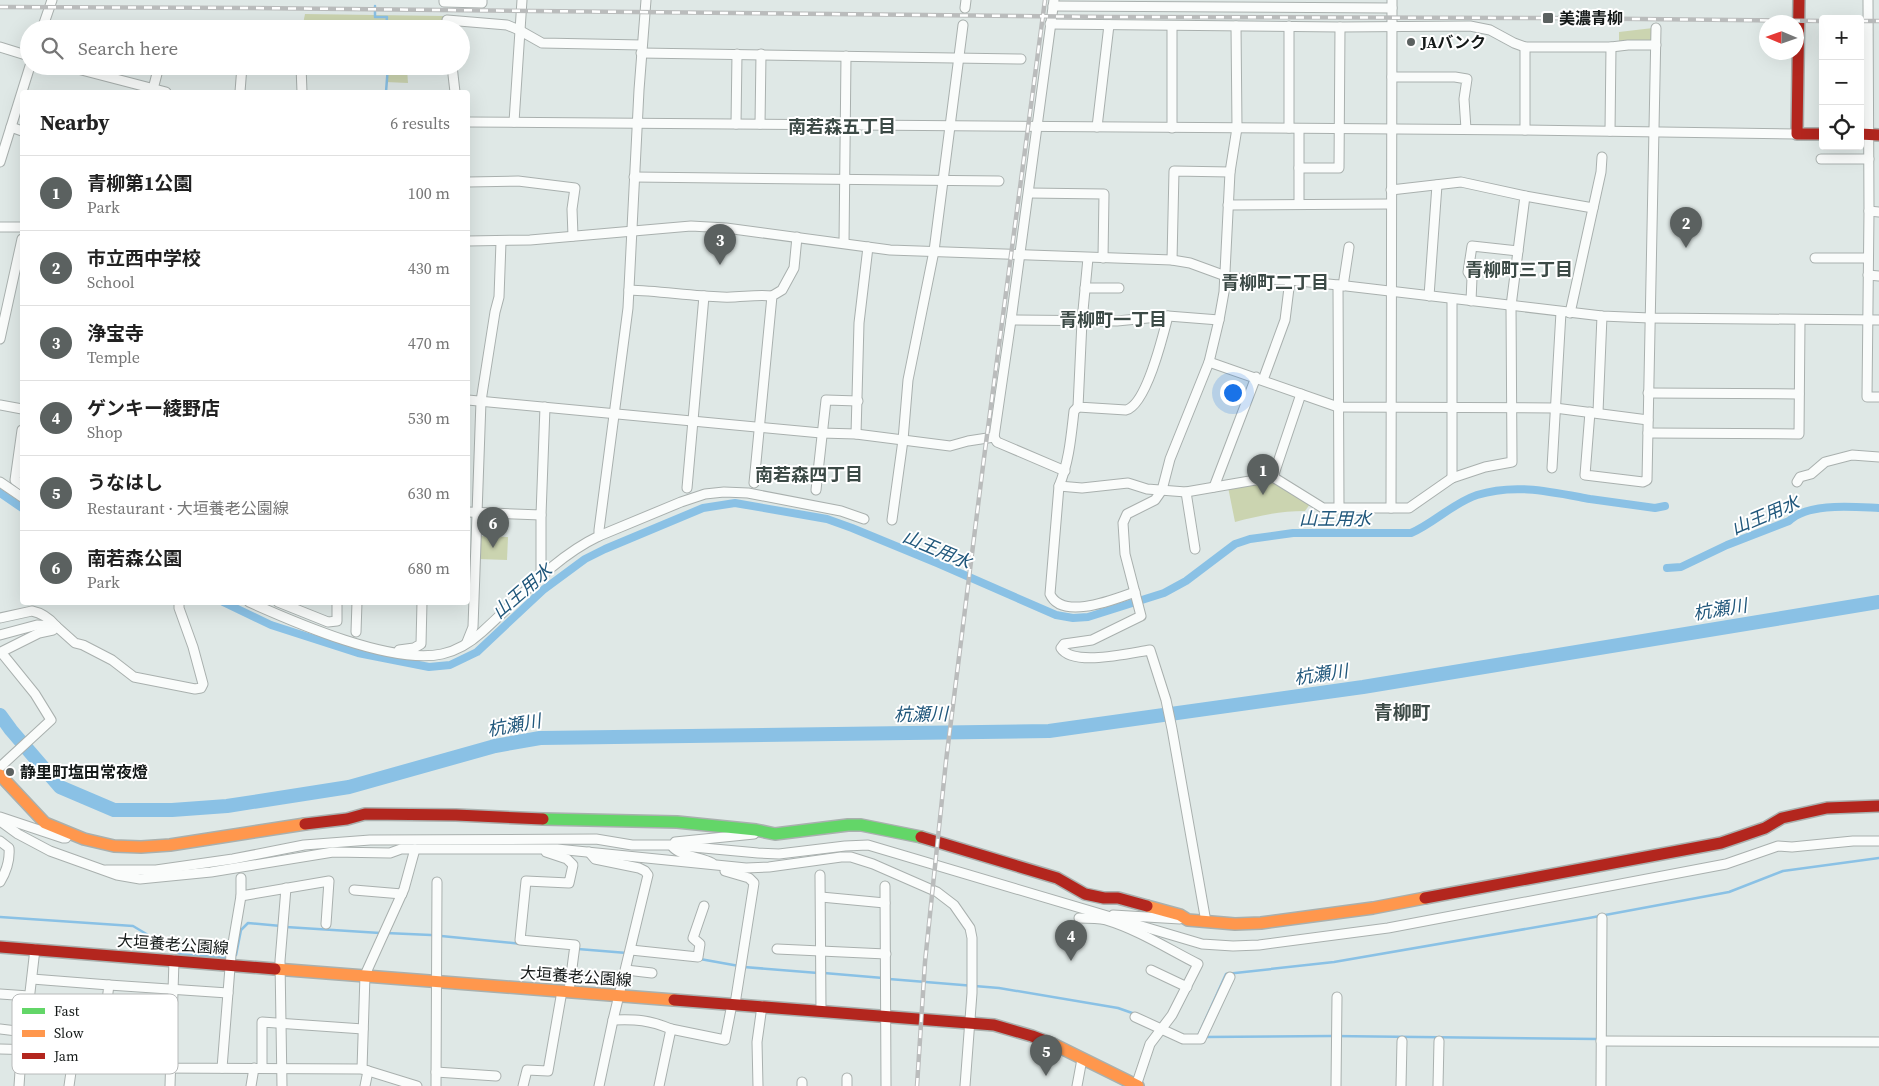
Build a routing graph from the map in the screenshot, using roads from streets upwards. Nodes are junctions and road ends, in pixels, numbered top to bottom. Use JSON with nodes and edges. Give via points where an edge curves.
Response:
{"nodes":[{"id":1,"x":52,"y":0,"type":"edge"},
{"id":2,"x":444,"y":0,"type":"edge"},
{"id":3,"x":482,"y":0,"type":"edge"},
{"id":4,"x":522,"y":0,"type":"edge"},
{"id":5,"x":646,"y":0,"type":"edge"},
{"id":6,"x":1799,"y":0,"type":"edge"},
{"id":7,"x":1868,"y":0,"type":"edge"},
{"id":8,"x":1053,"y":3,"type":"edge"},
{"id":9,"x":1124,"y":3,"type":"edge"},
{"id":10,"x":1180,"y":4,"type":"edge"},
{"id":11,"x":1236,"y":4,"type":"edge"},
{"id":12,"x":1289,"y":4,"type":"edge"},
{"id":13,"x":1392,"y":4,"type":"edge"},
{"id":14,"x":45,"y":20,"type":"edge"},
{"id":15,"x":470,"y":22,"type":"edge"},
{"id":16,"x":1050,"y":24,"type":"junction"},
{"id":17,"x":964,"y":25,"type":"dead end"},
{"id":18,"x":1109,"y":25,"type":"junction"},
{"id":19,"x":1172,"y":26,"type":"junction"},
{"id":20,"x":1236,"y":26,"type":"junction"},
{"id":21,"x":1289,"y":26,"type":"junction"},
{"id":22,"x":1340,"y":27,"type":"junction"},
{"id":23,"x":1392,"y":27,"type":"junction"},
{"id":24,"x":1656,"y":28,"type":"dead end"},
{"id":25,"x":519,"y":30,"type":"junction"},
{"id":26,"x":1656,"y":45,"type":"junction"},
{"id":27,"x":0,"y":47,"type":"edge"},
{"id":28,"x":1526,"y":47,"type":"junction"},
{"id":29,"x":1612,"y":47,"type":"junction"},
{"id":30,"x":642,"y":49,"type":"junction"},
{"id":31,"x":20,"y":53,"type":"edge"},
{"id":32,"x":737,"y":54,"type":"junction"},
{"id":33,"x":761,"y":54,"type":"junction"},
{"id":34,"x":846,"y":56,"type":"junction"},
{"id":35,"x":959,"y":57,"type":"junction"},
{"id":36,"x":1021,"y":59,"type":"dead end"},
{"id":37,"x":27,"y":75,"type":"edge"},
{"id":38,"x":100,"y":75,"type":"edge"},
{"id":39,"x":157,"y":75,"type":"edge"},
{"id":40,"x":241,"y":75,"type":"edge"},
{"id":41,"x":301,"y":75,"type":"edge"},
{"id":42,"x":453,"y":75,"type":"edge"},
{"id":43,"x":1392,"y":77,"type":"junction"},
{"id":44,"x":153,"y":89,"type":"junction"},
{"id":45,"x":23,"y":90,"type":"edge"},
{"id":46,"x":157,"y":90,"type":"edge"},
{"id":47,"x":240,"y":90,"type":"edge"},
{"id":48,"x":302,"y":90,"type":"edge"},
{"id":49,"x":455,"y":90,"type":"edge"},
{"id":50,"x":20,"y":98,"type":"edge"},
{"id":51,"x":470,"y":122,"type":"edge"},
{"id":52,"x":514,"y":122,"type":"junction"},
{"id":53,"x":637,"y":124,"type":"junction"},
{"id":54,"x":736,"y":124,"type":"junction"},
{"id":55,"x":760,"y":124,"type":"junction"},
{"id":56,"x":846,"y":125,"type":"junction"},
{"id":57,"x":950,"y":125,"type":"junction"},
{"id":58,"x":11,"y":127,"type":"junction"},
{"id":59,"x":1036,"y":127,"type":"junction"},
{"id":60,"x":1096,"y":127,"type":"junction"},
{"id":61,"x":1172,"y":128,"type":"junction"},
{"id":62,"x":1237,"y":128,"type":"junction"},
{"id":63,"x":1289,"y":128,"type":"junction"},
{"id":64,"x":20,"y":129,"type":"edge"},
{"id":65,"x":1299,"y":129,"type":"junction"},
{"id":66,"x":1340,"y":129,"type":"junction"},
{"id":67,"x":1391,"y":129,"type":"junction"},
{"id":68,"x":1466,"y":129,"type":"junction"},
{"id":69,"x":1525,"y":130,"type":"junction"},
{"id":70,"x":1610,"y":131,"type":"junction"},
{"id":71,"x":1655,"y":132,"type":"junction"},
{"id":72,"x":1797,"y":134,"type":"junction"},
{"id":73,"x":1819,"y":134,"type":"edge"},
{"id":74,"x":1869,"y":134,"type":"edge"},
{"id":75,"x":1602,"y":157,"type":"dead end"},
{"id":76,"x":1820,"y":159,"type":"dead end"},
{"id":77,"x":1869,"y":159,"type":"junction"},
{"id":78,"x":0,"y":162,"type":"edge"},
{"id":79,"x":1299,"y":168,"type":"junction"},
{"id":80,"x":1230,"y":172,"type":"junction"},
{"id":81,"x":634,"y":176,"type":"junction"},
{"id":82,"x":845,"y":178,"type":"junction"},
{"id":83,"x":944,"y":179,"type":"junction"},
{"id":84,"x":999,"y":181,"type":"dead end"},
{"id":85,"x":470,"y":182,"type":"edge"},
{"id":86,"x":1437,"y":184,"type":"junction"},
{"id":87,"x":1391,"y":190,"type":"junction"},
{"id":88,"x":1029,"y":193,"type":"junction"},
{"id":89,"x":1525,"y":196,"type":"junction"},
{"id":90,"x":1299,"y":204,"type":"junction"},
{"id":91,"x":1391,"y":204,"type":"junction"},
{"id":92,"x":1228,"y":205,"type":"junction"},
{"id":93,"x":1593,"y":208,"type":"junction"},
{"id":94,"x":1869,"y":211,"type":"junction"},
{"id":95,"x":1879,"y":212,"type":"edge"},
{"id":96,"x":0,"y":227,"type":"edge"},
{"id":97,"x":20,"y":228,"type":"edge"},
{"id":98,"x":632,"y":231,"type":"junction"},
{"id":99,"x":573,"y":236,"type":"junction"},
{"id":100,"x":797,"y":237,"type":"junction"},
{"id":101,"x":470,"y":241,"type":"edge"},
{"id":102,"x":501,"y":242,"type":"junction"},
{"id":103,"x":844,"y":243,"type":"junction"},
{"id":104,"x":868,"y":247,"type":"junction"},
{"id":105,"x":1349,"y":247,"type":"dead end"},
{"id":106,"x":20,"y":248,"type":"edge"},
{"id":107,"x":1518,"y":251,"type":"junction"},
{"id":108,"x":934,"y":252,"type":"junction"},
{"id":109,"x":1020,"y":256,"type":"junction"},
{"id":110,"x":1088,"y":258,"type":"junction"},
{"id":111,"x":1104,"y":258,"type":"junction"},
{"id":112,"x":1815,"y":258,"type":"dead end"},
{"id":113,"x":1868,"y":258,"type":"junction"},
{"id":114,"x":1172,"y":260,"type":"junction"},
{"id":115,"x":1868,"y":275,"type":"junction"},
{"id":116,"x":1225,"y":276,"type":"junction"},
{"id":117,"x":1879,"y":276,"type":"edge"},
{"id":118,"x":1290,"y":280,"type":"junction"},
{"id":119,"x":1341,"y":285,"type":"junction"},
{"id":120,"x":1085,"y":288,"type":"junction"},
{"id":121,"x":1119,"y":288,"type":"dead end"},
{"id":122,"x":629,"y":290,"type":"junction"},
{"id":123,"x":1391,"y":292,"type":"junction"},
{"id":124,"x":704,"y":296,"type":"junction"},
{"id":125,"x":772,"y":296,"type":"junction"},
{"id":126,"x":1429,"y":296,"type":"junction"},
{"id":127,"x":1452,"y":299,"type":"junction"},
{"id":128,"x":1470,"y":301,"type":"junction"},
{"id":129,"x":1511,"y":306,"type":"junction"},
{"id":130,"x":1566,"y":312,"type":"junction"},
{"id":131,"x":1168,"y":316,"type":"junction"},
{"id":132,"x":1602,"y":316,"type":"junction"},
{"id":133,"x":1650,"y":318,"type":"junction"},
{"id":134,"x":1011,"y":320,"type":"junction"},
{"id":135,"x":1220,"y":320,"type":"junction"},
{"id":136,"x":1800,"y":320,"type":"junction"},
{"id":137,"x":1868,"y":320,"type":"junction"},
{"id":138,"x":1879,"y":320,"type":"edge"},
{"id":139,"x":1082,"y":321,"type":"junction"},
{"id":140,"x":0,"y":339,"type":"edge"},
{"id":141,"x":1209,"y":362,"type":"junction"},
{"id":142,"x":1259,"y":379,"type":"junction"},
{"id":143,"x":1648,"y":393,"type":"junction"},
{"id":144,"x":1301,"y":394,"type":"junction"},
{"id":145,"x":1799,"y":394,"type":"junction"},
{"id":146,"x":1879,"y":397,"type":"edge"},
{"id":147,"x":470,"y":400,"type":"edge"},
{"id":148,"x":481,"y":401,"type":"junction"},
{"id":149,"x":858,"y":401,"type":"junction"},
{"id":150,"x":0,"y":406,"type":"edge"},
{"id":151,"x":545,"y":407,"type":"junction"},
{"id":152,"x":1078,"y":407,"type":"junction"},
{"id":153,"x":1338,"y":407,"type":"junction"},
{"id":154,"x":1392,"y":407,"type":"junction"},
{"id":155,"x":1451,"y":407,"type":"junction"},
{"id":156,"x":1512,"y":407,"type":"junction"},
{"id":157,"x":1555,"y":408,"type":"junction"},
{"id":158,"x":20,"y":409,"type":"edge"},
{"id":159,"x":1594,"y":412,"type":"junction"},
{"id":160,"x":614,"y":414,"type":"junction"},
{"id":161,"x":1648,"y":420,"type":"junction"},
{"id":162,"x":692,"y":421,"type":"junction"},
{"id":163,"x":758,"y":427,"type":"junction"},
{"id":164,"x":821,"y":433,"type":"junction"},
{"id":165,"x":856,"y":434,"type":"junction"},
{"id":166,"x":1648,"y":434,"type":"junction"},
{"id":167,"x":994,"y":437,"type":"junction"},
{"id":168,"x":902,"y":440,"type":"junction"},
{"id":169,"x":20,"y":444,"type":"edge"},
{"id":170,"x":1879,"y":457,"type":"edge"},
{"id":171,"x":1552,"y":468,"type":"dead end"},
{"id":172,"x":1065,"y":471,"type":"junction"},
{"id":173,"x":1273,"y":477,"type":"junction"},
{"id":174,"x":1452,"y":478,"type":"junction"},
{"id":175,"x":0,"y":482,"type":"edge"},
{"id":176,"x":1797,"y":482,"type":"dead end"},
{"id":177,"x":20,"y":484,"type":"edge"},
{"id":178,"x":754,"y":484,"type":"dead end"},
{"id":179,"x":1059,"y":486,"type":"junction"},
{"id":180,"x":1214,"y":486,"type":"junction"},
{"id":181,"x":687,"y":488,"type":"dead end"},
{"id":182,"x":816,"y":490,"type":"dead end"},
{"id":183,"x":1162,"y":490,"type":"junction"},
{"id":184,"x":1186,"y":492,"type":"junction"},
{"id":185,"x":20,"y":496,"type":"edge"},
{"id":186,"x":1391,"y":508,"type":"junction"},
{"id":187,"x":1339,"y":509,"type":"junction"},
{"id":188,"x":470,"y":512,"type":"edge"},
{"id":189,"x":478,"y":513,"type":"junction"},
{"id":190,"x":541,"y":515,"type":"junction"},
{"id":191,"x":864,"y":519,"type":"dead end"},
{"id":192,"x":892,"y":520,"type":"dead end"},
{"id":193,"x":599,"y":536,"type":"junction"},
{"id":194,"x":1195,"y":549,"type":"dead end"},
{"id":195,"x":543,"y":575,"type":"junction"},
{"id":196,"x":1135,"y":594,"type":"junction"},
{"id":197,"x":179,"y":605,"type":"edge"},
{"id":198,"x":256,"y":605,"type":"edge"},
{"id":199,"x":286,"y":605,"type":"edge"},
{"id":200,"x":337,"y":605,"type":"edge"},
{"id":201,"x":358,"y":605,"type":"edge"},
{"id":202,"x":422,"y":605,"type":"edge"},
{"id":203,"x":0,"y":618,"type":"edge"},
{"id":204,"x":56,"y":626,"type":"junction"},
{"id":205,"x":356,"y":632,"type":"dead end"},
{"id":206,"x":0,"y":635,"type":"edge"},
{"id":207,"x":466,"y":644,"type":"junction"},
{"id":208,"x":387,"y":651,"type":"junction"},
{"id":209,"x":0,"y":767,"type":"edge"},
{"id":210,"x":0,"y":775,"type":"edge"},
{"id":211,"x":1879,"y":806,"type":"edge"},
{"id":212,"x":0,"y":817,"type":"edge"},
{"id":213,"x":0,"y":821,"type":"edge"},
{"id":214,"x":768,"y":833,"type":"junction"},
{"id":215,"x":69,"y":834,"type":"junction"},
{"id":216,"x":0,"y":841,"type":"edge"},
{"id":217,"x":1879,"y":841,"type":"edge"},
{"id":218,"x":671,"y":845,"type":"junction"},
{"id":219,"x":415,"y":849,"type":"junction"},
{"id":220,"x":543,"y":849,"type":"junction"},
{"id":221,"x":589,"y":852,"type":"junction"},
{"id":222,"x":625,"y":856,"type":"junction"},
{"id":223,"x":717,"y":866,"type":"junction"},
{"id":224,"x":106,"y":870,"type":"junction"},
{"id":225,"x":820,"y":874,"type":"dead end"},
{"id":226,"x":241,"y":878,"type":"dead end"},
{"id":227,"x":0,"y":882,"type":"edge"},
{"id":228,"x":437,"y":882,"type":"dead end"},
{"id":229,"x":885,"y":886,"type":"dead end"},
{"id":230,"x":286,"y":888,"type":"junction"},
{"id":231,"x":354,"y":890,"type":"dead end"},
{"id":232,"x":402,"y":894,"type":"junction"},
{"id":233,"x":241,"y":896,"type":"junction"},
{"id":234,"x":821,"y":897,"type":"junction"},
{"id":235,"x":885,"y":903,"type":"junction"},
{"id":236,"x":704,"y":906,"type":"dead end"},
{"id":237,"x":1079,"y":918,"type":"dead end"},
{"id":238,"x":1106,"y":918,"type":"junction"},
{"id":239,"x":1602,"y":918,"type":"dead end"},
{"id":240,"x":1188,"y":920,"type":"junction"},
{"id":241,"x":1206,"y":922,"type":"junction"},
{"id":242,"x":326,"y":924,"type":"dead end"},
{"id":243,"x":0,"y":946,"type":"edge"},
{"id":244,"x":777,"y":949,"type":"dead end"},
{"id":245,"x":35,"y":950,"type":"junction"},
{"id":246,"x":631,"y":950,"type":"junction"},
{"id":247,"x":821,"y":951,"type":"junction"},
{"id":248,"x":886,"y":954,"type":"junction"},
{"id":249,"x":174,"y":960,"type":"junction"},
{"id":250,"x":231,"y":965,"type":"junction"},
{"id":251,"x":281,"y":969,"type":"junction"},
{"id":252,"x":626,"y":970,"type":"junction"},
{"id":253,"x":1151,"y":970,"type":"dead end"},
{"id":254,"x":652,"y":974,"type":"dead end"},
{"id":255,"x":365,"y":975,"type":"junction"},
{"id":256,"x":1230,"y":977,"type":"dead end"},
{"id":257,"x":32,"y":979,"type":"junction"},
{"id":258,"x":435,"y":981,"type":"junction"},
{"id":259,"x":109,"y":985,"type":"junction"},
{"id":260,"x":1187,"y":987,"type":"junction"},
{"id":261,"x":173,"y":990,"type":"junction"},
{"id":262,"x":565,"y":991,"type":"junction"},
{"id":263,"x":29,"y":994,"type":"edge"},
{"id":264,"x":108,"y":994,"type":"edge"},
{"id":265,"x":173,"y":994,"type":"edge"},
{"id":266,"x":228,"y":994,"type":"junction"},
{"id":267,"x":620,"y":995,"type":"junction"},
{"id":268,"x":1338,"y":997,"type":"dead end"},
{"id":269,"x":734,"y":1004,"type":"junction"},
{"id":270,"x":762,"y":1006,"type":"junction"},
{"id":271,"x":821,"y":1011,"type":"junction"},
{"id":272,"x":886,"y":1016,"type":"junction"},
{"id":273,"x":1135,"y":1018,"type":"dead end"},
{"id":274,"x":613,"y":1020,"type":"junction"},
{"id":275,"x":282,"y":1023,"type":"junction"},
{"id":276,"x":970,"y":1023,"type":"junction"},
{"id":277,"x":671,"y":1028,"type":"junction"},
{"id":278,"x":363,"y":1029,"type":"junction"},
{"id":279,"x":1162,"y":1030,"type":"junction"},
{"id":280,"x":1402,"y":1041,"type":"dead end"},
{"id":281,"x":1439,"y":1041,"type":"dead end"},
{"id":282,"x":1602,"y":1041,"type":"junction"},
{"id":283,"x":1879,"y":1042,"type":"edge"},
{"id":284,"x":1082,"y":1059,"type":"junction"},
{"id":285,"x":178,"y":1068,"type":"edge"},
{"id":286,"x":222,"y":1068,"type":"junction"},
{"id":287,"x":258,"y":1068,"type":"junction"},
{"id":288,"x":282,"y":1068,"type":"junction"},
{"id":289,"x":365,"y":1070,"type":"junction"},
{"id":290,"x":436,"y":1072,"type":"junction"},
{"id":291,"x":496,"y":1076,"type":"dead end"},
{"id":292,"x":251,"y":1086,"type":"edge"},
{"id":293,"x":282,"y":1086,"type":"edge"},
{"id":294,"x":365,"y":1086,"type":"edge"},
{"id":295,"x":417,"y":1086,"type":"edge"},
{"id":296,"x":436,"y":1086,"type":"edge"},
{"id":297,"x":523,"y":1086,"type":"edge"},
{"id":298,"x":598,"y":1086,"type":"edge"},
{"id":299,"x":658,"y":1086,"type":"edge"},
{"id":300,"x":758,"y":1086,"type":"edge"},
{"id":301,"x":886,"y":1086,"type":"edge"},
{"id":302,"x":965,"y":1086,"type":"edge"},
{"id":303,"x":1077,"y":1086,"type":"edge"},
{"id":304,"x":1137,"y":1086,"type":"edge"},
{"id":305,"x":1336,"y":1086,"type":"edge"},
{"id":306,"x":1402,"y":1086,"type":"edge"},
{"id":307,"x":1438,"y":1086,"type":"edge"},
{"id":308,"x":1601,"y":1086,"type":"edge"}],
"edges":[{"from":1,"to":14,"type":"street"},
{"from":2,"to":3,"type":"street","via":[[482,3]]},
{"from":4,"to":25,"type":"street"},
{"from":5,"to":30,"type":"street"},
{"from":6,"to":72,"type":"street"},
{"from":7,"to":74,"type":"street"},
{"from":8,"to":9,"type":"street"},
{"from":8,"to":16,"type":"street"},
{"from":9,"to":10,"type":"street"},
{"from":10,"to":11,"type":"street"},
{"from":11,"to":12,"type":"street"},
{"from":12,"to":13,"type":"street"},
{"from":13,"to":23,"type":"street"},
{"from":15,"to":25,"type":"street","via":[[500,24]]},
{"from":16,"to":18,"type":"street"},
{"from":16,"to":59,"type":"street"},
{"from":17,"to":35,"type":"street"},
{"from":18,"to":19,"type":"street"},
{"from":18,"to":60,"type":"street"},
{"from":19,"to":20,"type":"street"},
{"from":19,"to":61,"type":"street"},
{"from":20,"to":21,"type":"street"},
{"from":20,"to":62,"type":"street"},
{"from":21,"to":22,"type":"street"},
{"from":21,"to":63,"type":"street"},
{"from":22,"to":23,"type":"street"},
{"from":22,"to":66,"type":"street"},
{"from":23,"to":28,"type":"street","via":[[1470,26],[1490,30]]},
{"from":23,"to":43,"type":"street"},
{"from":24,"to":26,"type":"street"},
{"from":25,"to":30,"type":"street","via":[[542,43]]},
{"from":25,"to":52,"type":"street"},
{"from":26,"to":29,"type":"street"},
{"from":26,"to":71,"type":"street"},
{"from":27,"to":31,"type":"street"},
{"from":28,"to":29,"type":"street"},
{"from":28,"to":69,"type":"street"},
{"from":29,"to":70,"type":"street"},
{"from":30,"to":32,"type":"street"},
{"from":30,"to":53,"type":"street"},
{"from":32,"to":33,"type":"street"},
{"from":32,"to":54,"type":"street"},
{"from":33,"to":34,"type":"street"},
{"from":33,"to":55,"type":"street"},
{"from":34,"to":35,"type":"street"},
{"from":34,"to":56,"type":"street"},
{"from":35,"to":36,"type":"street"},
{"from":35,"to":57,"type":"street"},
{"from":37,"to":45,"type":"street"},
{"from":38,"to":44,"type":"street"},
{"from":39,"to":44,"type":"street"},
{"from":40,"to":47,"type":"street"},
{"from":41,"to":48,"type":"street"},
{"from":42,"to":49,"type":"street"},
{"from":43,"to":67,"type":"street"},
{"from":43,"to":68,"type":"street","via":[[1467,79],[1464,99]]},
{"from":44,"to":46,"type":"street"},
{"from":50,"to":58,"type":"street"},
{"from":51,"to":52,"type":"street"},
{"from":52,"to":53,"type":"street"},
{"from":53,"to":54,"type":"street"},
{"from":53,"to":81,"type":"street"},
{"from":54,"to":55,"type":"street"},
{"from":55,"to":56,"type":"street"},
{"from":56,"to":57,"type":"street"},
{"from":56,"to":82,"type":"street"},
{"from":57,"to":59,"type":"street"},
{"from":57,"to":83,"type":"street"},
{"from":58,"to":64,"type":"street"},
{"from":58,"to":78,"type":"street"},
{"from":59,"to":60,"type":"street"},
{"from":59,"to":88,"type":"street"},
{"from":60,"to":61,"type":"street"},
{"from":61,"to":62,"type":"street"},
{"from":62,"to":63,"type":"street"},
{"from":62,"to":80,"type":"street"},
{"from":63,"to":65,"type":"street"},
{"from":65,"to":66,"type":"street"},
{"from":65,"to":79,"type":"street"},
{"from":66,"to":67,"type":"street"},
{"from":66,"to":79,"type":"street","via":[[1339,168]]},
{"from":67,"to":68,"type":"street"},
{"from":67,"to":87,"type":"street"},
{"from":68,"to":69,"type":"street"},
{"from":69,"to":70,"type":"street"},
{"from":70,"to":71,"type":"street"},
{"from":71,"to":72,"type":"street"},
{"from":71,"to":133,"type":"street"},
{"from":72,"to":73,"type":"street"},
{"from":74,"to":77,"type":"street"},
{"from":75,"to":93,"type":"street"},
{"from":76,"to":77,"type":"street"},
{"from":77,"to":94,"type":"street"},
{"from":79,"to":90,"type":"street"},
{"from":80,"to":92,"type":"street"},
{"from":80,"to":114,"type":"street","via":[[1174,171]]},
{"from":81,"to":82,"type":"street"},
{"from":81,"to":98,"type":"street"},
{"from":82,"to":83,"type":"street"},
{"from":82,"to":103,"type":"street"},
{"from":83,"to":84,"type":"street"},
{"from":83,"to":108,"type":"street"},
{"from":85,"to":99,"type":"street","via":[[518,181],[575,188]]},
{"from":86,"to":87,"type":"street"},
{"from":86,"to":89,"type":"street","via":[[1461,182]]},
{"from":86,"to":126,"type":"street"},
{"from":87,"to":91,"type":"street"},
{"from":88,"to":109,"type":"street"},
{"from":88,"to":111,"type":"street","via":[[1104,194]]},
{"from":89,"to":93,"type":"street"},
{"from":89,"to":107,"type":"street"},
{"from":90,"to":91,"type":"street"},
{"from":90,"to":92,"type":"street"},
{"from":91,"to":123,"type":"street"},
{"from":92,"to":116,"type":"street"},
{"from":93,"to":130,"type":"street"},
{"from":94,"to":95,"type":"street"},
{"from":94,"to":113,"type":"street"},
{"from":96,"to":97,"type":"street"},
{"from":98,"to":99,"type":"street"},
{"from":98,"to":100,"type":"street","via":[[691,226]]},
{"from":98,"to":122,"type":"street"},
{"from":99,"to":102,"type":"street"},
{"from":100,"to":103,"type":"street"},
{"from":100,"to":125,"type":"street","via":[[794,268],[782,290]]},
{"from":101,"to":102,"type":"street"},
{"from":102,"to":148,"type":"street","via":[[499,297]]},
{"from":103,"to":104,"type":"street"},
{"from":104,"to":108,"type":"street"},
{"from":104,"to":149,"type":"street","via":[[859,323]]},
{"from":105,"to":119,"type":"street"},
{"from":106,"to":140,"type":"street"},
{"from":107,"to":128,"type":"street","via":[[1472,246],[1468,272],[1472,278]]},
{"from":107,"to":129,"type":"street"},
{"from":108,"to":109,"type":"street"},
{"from":108,"to":168,"type":"street","via":[[910,364]]},
{"from":109,"to":110,"type":"street"},
{"from":109,"to":134,"type":"street"},
{"from":110,"to":111,"type":"street"},
{"from":110,"to":120,"type":"street"},
{"from":111,"to":114,"type":"street"},
{"from":112,"to":113,"type":"street"},
{"from":113,"to":115,"type":"street"},
{"from":114,"to":116,"type":"street"},
{"from":115,"to":117,"type":"street"},
{"from":115,"to":137,"type":"street"},
{"from":116,"to":118,"type":"street"},
{"from":116,"to":135,"type":"street"},
{"from":118,"to":119,"type":"street"},
{"from":118,"to":142,"type":"street","via":[[1285,320]]},
{"from":119,"to":123,"type":"street"},
{"from":119,"to":153,"type":"street"},
{"from":120,"to":121,"type":"street"},
{"from":120,"to":139,"type":"street"},
{"from":122,"to":124,"type":"street"},
{"from":122,"to":160,"type":"street"},
{"from":123,"to":126,"type":"street"},
{"from":123,"to":154,"type":"street"},
{"from":124,"to":125,"type":"street"},
{"from":124,"to":162,"type":"street"},
{"from":125,"to":163,"type":"street"},
{"from":126,"to":127,"type":"street"},
{"from":127,"to":128,"type":"street"},
{"from":127,"to":155,"type":"street"},
{"from":128,"to":129,"type":"street"},
{"from":129,"to":130,"type":"street"},
{"from":129,"to":156,"type":"street"},
{"from":130,"to":132,"type":"street"},
{"from":130,"to":157,"type":"street"},
{"from":131,"to":135,"type":"street"},
{"from":131,"to":139,"type":"street"},
{"from":131,"to":152,"type":"street","via":[[1151,375],[1136,404],[1126,410]]},
{"from":132,"to":133,"type":"street"},
{"from":132,"to":159,"type":"street"},
{"from":133,"to":136,"type":"street"},
{"from":133,"to":143,"type":"street"},
{"from":134,"to":139,"type":"street"},
{"from":134,"to":167,"type":"street"},
{"from":135,"to":141,"type":"street"},
{"from":136,"to":137,"type":"street"},
{"from":136,"to":145,"type":"street"},
{"from":137,"to":138,"type":"street"},
{"from":137,"to":146,"type":"street","via":[[1867,397]]},
{"from":139,"to":152,"type":"street"},
{"from":141,"to":142,"type":"street"},
{"from":141,"to":183,"type":"street","via":[[1170,459]]},
{"from":142,"to":144,"type":"street"},
{"from":142,"to":180,"type":"street"},
{"from":143,"to":145,"type":"street"},
{"from":143,"to":161,"type":"street"},
{"from":144,"to":153,"type":"street"},
{"from":144,"to":173,"type":"street"},
{"from":145,"to":166,"type":"street","via":[[1799,434]]},
{"from":147,"to":148,"type":"street"},
{"from":148,"to":151,"type":"street"},
{"from":148,"to":189,"type":"street"},
{"from":149,"to":164,"type":"street","via":[[826,400]]},
{"from":149,"to":165,"type":"street"},
{"from":150,"to":158,"type":"street"},
{"from":151,"to":160,"type":"street"},
{"from":151,"to":190,"type":"street"},
{"from":152,"to":172,"type":"street","via":[[1074,411]]},
{"from":153,"to":154,"type":"street"},
{"from":153,"to":187,"type":"street"},
{"from":154,"to":155,"type":"street"},
{"from":154,"to":186,"type":"street"},
{"from":155,"to":156,"type":"street"},
{"from":155,"to":174,"type":"street"},
{"from":156,"to":157,"type":"street"},
{"from":156,"to":174,"type":"street","via":[[1512,462]]},
{"from":157,"to":159,"type":"street"},
{"from":157,"to":171,"type":"street"},
{"from":159,"to":161,"type":"street"},
{"from":159,"to":166,"type":"street","via":[[1585,475],[1647,480]]},
{"from":160,"to":162,"type":"street"},
{"from":160,"to":193,"type":"street"},
{"from":161,"to":166,"type":"street"},
{"from":162,"to":163,"type":"street"},
{"from":162,"to":181,"type":"street"},
{"from":163,"to":164,"type":"street"},
{"from":163,"to":178,"type":"street"},
{"from":164,"to":165,"type":"street"},
{"from":164,"to":182,"type":"street"},
{"from":165,"to":168,"type":"street"},
{"from":167,"to":168,"type":"street","via":[[950,446]]},
{"from":167,"to":172,"type":"street","via":[[997,442]]},
{"from":168,"to":192,"type":"street"},
{"from":169,"to":177,"type":"street","via":[[15,480]]},
{"from":170,"to":176,"type":"street","via":[[1852,455],[1826,462]]},
{"from":172,"to":179,"type":"street"},
{"from":173,"to":180,"type":"street"},
{"from":173,"to":187,"type":"street","via":[[1316,505]]},
{"from":174,"to":186,"type":"street","via":[[1409,508]]},
{"from":175,"to":185,"type":"street"},
{"from":179,"to":183,"type":"street","via":[[1082,488],[1128,483]]},
{"from":179,"to":196,"type":"street","via":[[1052,600],[1080,607]]},
{"from":180,"to":184,"type":"street"},
{"from":183,"to":184,"type":"street"},
{"from":183,"to":196,"type":"street","via":[[1155,500],[1127,514],[1123,523],[1125,554]]},
{"from":184,"to":194,"type":"street"},
{"from":186,"to":187,"type":"street"},
{"from":188,"to":189,"type":"street"},
{"from":189,"to":190,"type":"street"},
{"from":189,"to":207,"type":"street","via":[[473,627]]},
{"from":190,"to":195,"type":"street"},
{"from":191,"to":193,"type":"street","via":[[832,509],[748,493],[724,492],[681,502]]},
{"from":193,"to":195,"type":"street"},
{"from":195,"to":207,"type":"street"},
{"from":196,"to":241,"type":"street","via":[[1141,616],[1092,640],[1064,644],[1061,648],[1067,654],[1092,658],[1150,650],[1167,703]]},
{"from":197,"to":204,"type":"street","via":[[202,680],[201,688],[134,677],[112,660],[75,643]]},
{"from":198,"to":208,"type":"street","via":[[297,623]]},
{"from":199,"to":200,"type":"street","via":[[328,622],[337,621]]},
{"from":201,"to":205,"type":"street"},
{"from":202,"to":208,"type":"street","via":[[421,644],[401,651]]},
{"from":203,"to":204,"type":"street","via":[[38,612]]},
{"from":204,"to":206,"type":"street","via":[[38,625]]},
{"from":204,"to":209,"type":"street","via":[[1,652],[35,694],[50,720]]},
{"from":207,"to":208,"type":"street","via":[[443,654],[407,655]]},
{"from":210,"to":215,"type":"street","via":[[45,823]]},
{"from":211,"to":241,"type":"street","via":[[1827,808],[1782,818],[1765,828],[1722,843],[1413,902],[1261,923]]},
{"from":212,"to":215,"type":"street","via":[[63,838]]},
{"from":213,"to":224,"type":"street","via":[[50,851]]},
{"from":214,"to":215,"type":"street","via":[[677,822],[365,814],[155,847],[114,846]]},
{"from":214,"to":218,"type":"street","via":[[677,841]]},
{"from":214,"to":240,"type":"street","via":[[786,834],[848,825],[890,830],[1057,878],[1085,894],[1118,898]]},
{"from":216,"to":227,"type":"street","via":[[9,848],[9,860]]},
{"from":217,"to":238,"type":"street","via":[[1778,846],[1726,864],[1388,928],[1259,945],[1202,944]]},
{"from":218,"to":222,"type":"street","via":[[664,850],[632,852]]},
{"from":218,"to":223,"type":"street","via":[[677,852],[703,858]]},
{"from":218,"to":224,"type":"street","via":[[632,845],[596,839],[370,840],[304,845],[156,870]]},
{"from":218,"to":238,"type":"street","via":[[779,854],[868,845]]},
{"from":219,"to":220,"type":"street"},
{"from":219,"to":224,"type":"street","via":[[381,853],[333,852],[211,872],[140,879]]},
{"from":219,"to":232,"type":"street"},
{"from":220,"to":221,"type":"street"},
{"from":220,"to":262,"type":"street","via":[[573,865],[570,883],[526,881],[520,940],[575,945]]},
{"from":221,"to":222,"type":"street"},
{"from":221,"to":246,"type":"street","via":[[595,858],[639,868],[648,875]]},
{"from":222,"to":223,"type":"street"},
{"from":223,"to":269,"type":"street","via":[[754,883]]},
{"from":223,"to":276,"type":"street","via":[[756,868],[851,857],[937,892],[954,905],[970,928]]},
{"from":225,"to":234,"type":"street"},
{"from":226,"to":233,"type":"street"},
{"from":228,"to":258,"type":"street"},
{"from":229,"to":235,"type":"street"},
{"from":230,"to":233,"type":"street"},
{"from":230,"to":242,"type":"street","via":[[329,881]]},
{"from":230,"to":251,"type":"street"},
{"from":231,"to":232,"type":"street"},
{"from":232,"to":255,"type":"street"},
{"from":233,"to":250,"type":"street"},
{"from":234,"to":235,"type":"street"},
{"from":234,"to":247,"type":"street"},
{"from":235,"to":248,"type":"street"},
{"from":236,"to":246,"type":"street","via":[[693,938],[700,944],[698,957]]},
{"from":237,"to":238,"type":"street"},
{"from":238,"to":240,"type":"street","via":[[1117,914]]},
{"from":238,"to":260,"type":"street","via":[[1198,964]]},
{"from":239,"to":282,"type":"street"},
{"from":240,"to":241,"type":"street"},
{"from":243,"to":245,"type":"street","name":"大垣養老公園線"},
{"from":244,"to":247,"type":"street"},
{"from":245,"to":249,"type":"street","name":"大垣養老公園線"},
{"from":245,"to":257,"type":"street"},
{"from":246,"to":252,"type":"street"},
{"from":247,"to":248,"type":"street"},
{"from":247,"to":271,"type":"street"},
{"from":248,"to":272,"type":"street"},
{"from":249,"to":250,"type":"street","name":"大垣養老公園線"},
{"from":249,"to":261,"type":"street"},
{"from":250,"to":251,"type":"street","name":"大垣養老公園線"},
{"from":250,"to":266,"type":"street"},
{"from":251,"to":255,"type":"street","name":"大垣養老公園線"},
{"from":251,"to":275,"type":"street"},
{"from":252,"to":254,"type":"street"},
{"from":252,"to":267,"type":"street"},
{"from":253,"to":260,"type":"street"},
{"from":255,"to":258,"type":"street","name":"大垣養老公園線"},
{"from":255,"to":278,"type":"street"},
{"from":256,"to":279,"type":"street","via":[[1201,1039],[1183,1039]]},
{"from":257,"to":259,"type":"street"},
{"from":257,"to":263,"type":"street"},
{"from":258,"to":262,"type":"street","name":"大垣養老公園線"},
{"from":258,"to":290,"type":"street"},
{"from":259,"to":261,"type":"street"},
{"from":259,"to":264,"type":"street"},
{"from":260,"to":279,"type":"street"},
{"from":261,"to":265,"type":"street"},
{"from":261,"to":266,"type":"street"},
{"from":262,"to":267,"type":"street","name":"大垣養老公園線"},
{"from":262,"to":297,"type":"street","via":[[548,1071],[527,1070]]},
{"from":266,"to":286,"type":"street"},
{"from":267,"to":269,"type":"street","name":"大垣養老公園線"},
{"from":267,"to":274,"type":"street"},
{"from":268,"to":305,"type":"street"},
{"from":269,"to":270,"type":"street","name":"大垣養老公園線"},
{"from":269,"to":277,"type":"street","via":[[726,1040]]},
{"from":270,"to":271,"type":"street","name":"大垣養老公園線"},
{"from":270,"to":300,"type":"street","via":[[757,1042]]},
{"from":271,"to":272,"type":"street","name":"大垣養老公園線"},
{"from":272,"to":276,"type":"street","name":"大垣養老公園線"},
{"from":272,"to":301,"type":"street"},
{"from":273,"to":279,"type":"street"},
{"from":274,"to":277,"type":"street","via":[[637,1019]]},
{"from":274,"to":298,"type":"street"},
{"from":275,"to":278,"type":"street"},
{"from":275,"to":287,"type":"street","via":[[262,1022]]},
{"from":275,"to":288,"type":"street"},
{"from":276,"to":284,"type":"street","name":"大垣養老公園線","via":[[1017,1030]]},
{"from":276,"to":302,"type":"street"},
{"from":277,"to":299,"type":"street"},
{"from":278,"to":289,"type":"street"},
{"from":279,"to":304,"type":"street","via":[[1150,1044]]},
{"from":280,"to":306,"type":"street"},
{"from":281,"to":307,"type":"street"},
{"from":282,"to":283,"type":"street"},
{"from":282,"to":308,"type":"street"},
{"from":284,"to":303,"type":"street"},
{"from":284,"to":304,"type":"street","name":"大垣養老公園線"},
{"from":285,"to":286,"type":"street"},
{"from":286,"to":287,"type":"street"},
{"from":287,"to":288,"type":"street"},
{"from":287,"to":292,"type":"street"},
{"from":288,"to":289,"type":"street"},
{"from":288,"to":293,"type":"street"},
{"from":289,"to":294,"type":"street"},
{"from":289,"to":295,"type":"street"},
{"from":290,"to":291,"type":"street"},
{"from":290,"to":296,"type":"street"}]}
